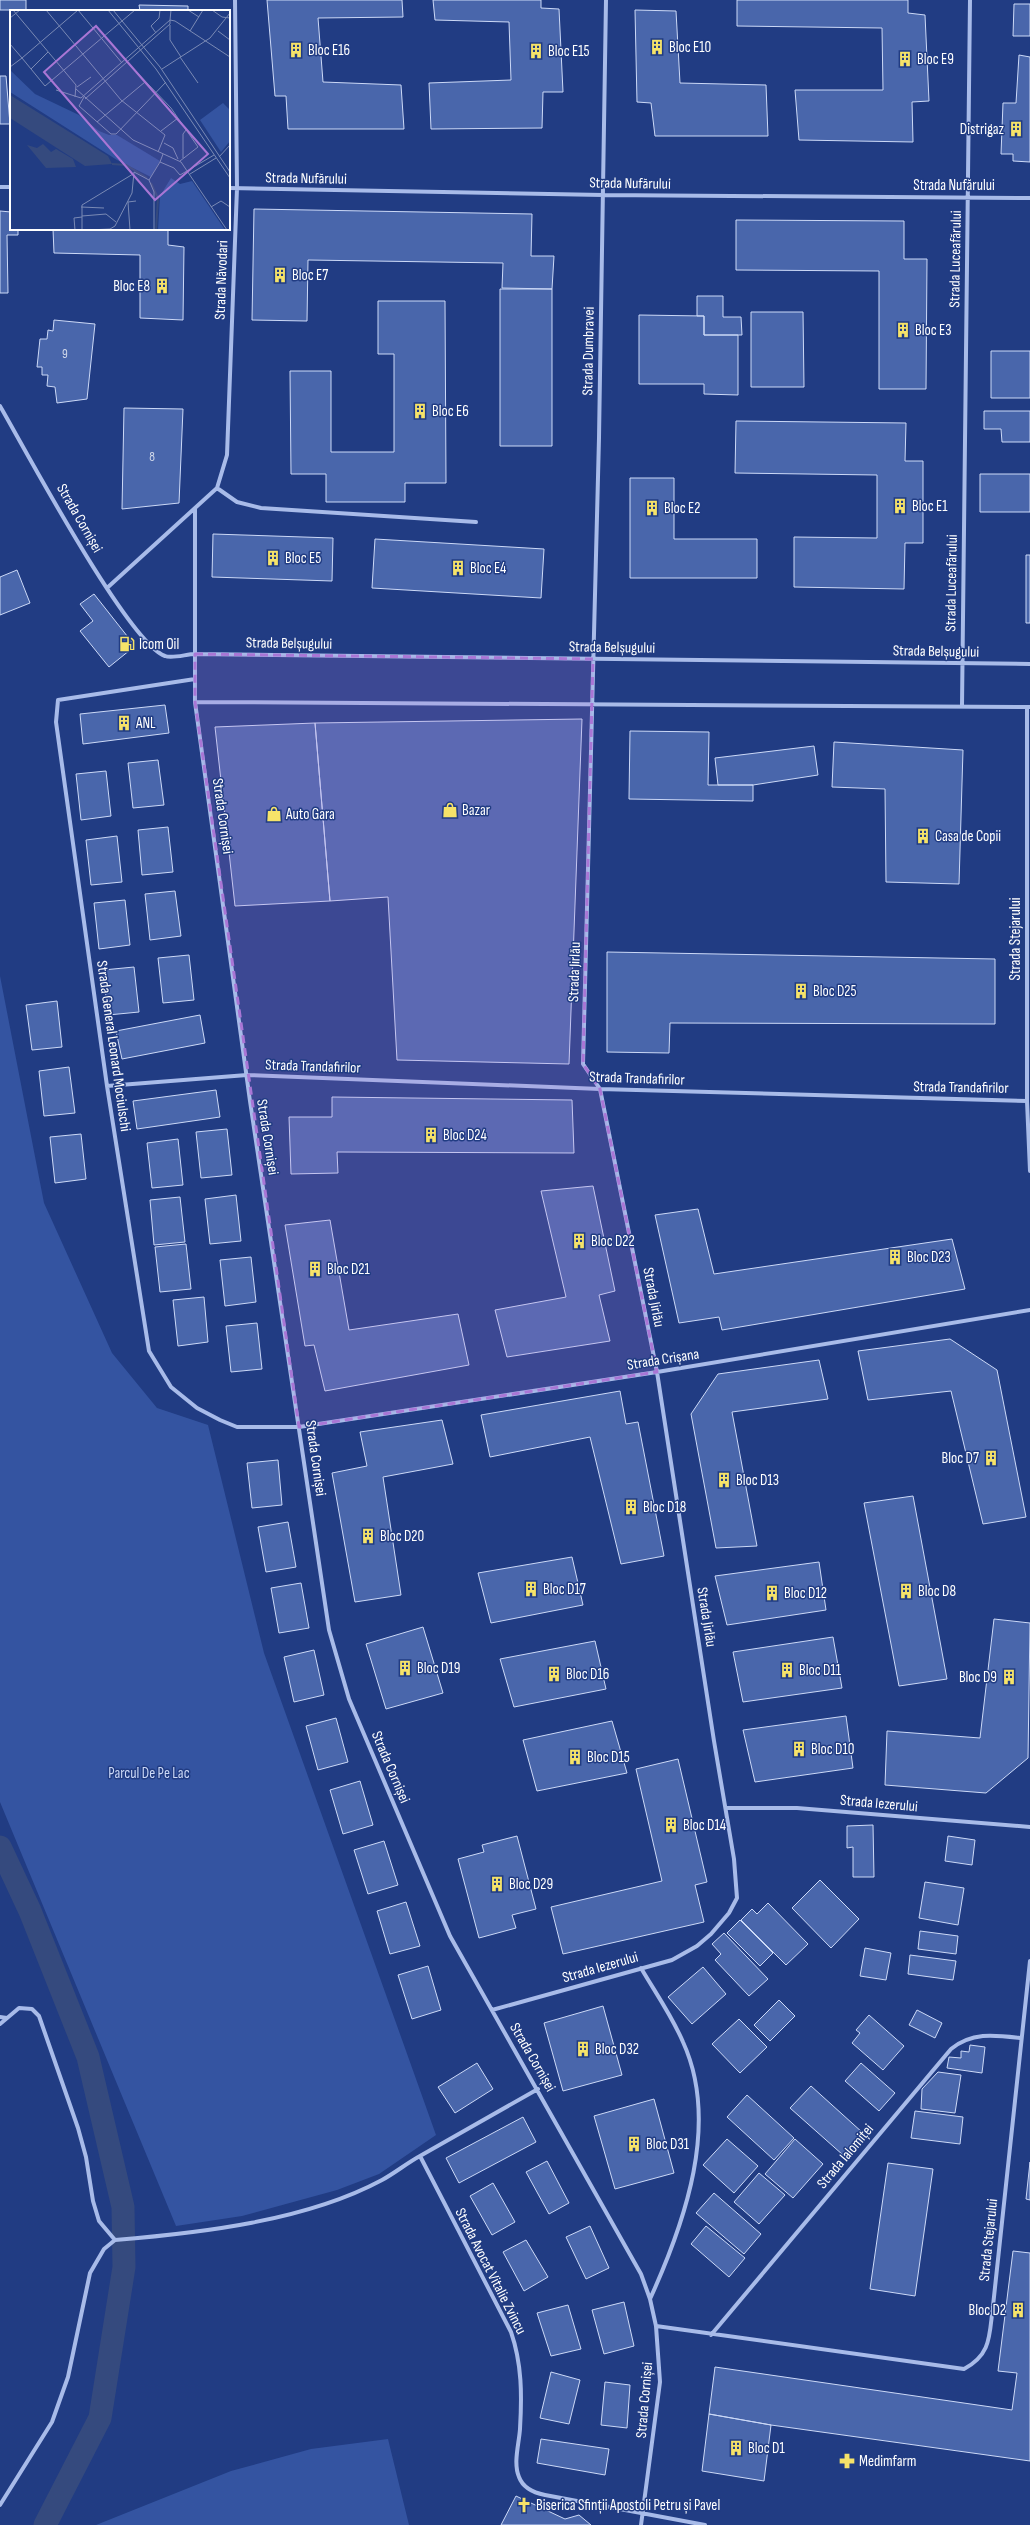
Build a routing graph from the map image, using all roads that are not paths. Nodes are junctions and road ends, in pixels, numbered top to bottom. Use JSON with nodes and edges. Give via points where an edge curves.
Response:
{"nodes":[{"id":1,"x":235,"y":0,"type":"edge"},
{"id":2,"x":606,"y":0,"type":"edge"},
{"id":3,"x":970,"y":0,"type":"edge"},
{"id":4,"x":230,"y":188,"type":"edge"},
{"id":5,"x":236,"y":188,"type":"junction"},
{"id":6,"x":603,"y":195,"type":"junction"},
{"id":7,"x":968,"y":197,"type":"junction"},
{"id":8,"x":1030,"y":198,"type":"edge"},
{"id":9,"x":0,"y":406,"type":"edge"},
{"id":10,"x":216,"y":488,"type":"junction"},
{"id":11,"x":195,"y":509,"type":"junction"},
{"id":12,"x":476,"y":522,"type":"dead end"},
{"id":13,"x":107,"y":588,"type":"junction"},
{"id":14,"x":195,"y":654,"type":"junction"},
{"id":15,"x":593,"y":659,"type":"junction"},
{"id":16,"x":962,"y":663,"type":"junction"},
{"id":17,"x":1030,"y":664,"type":"edge"},
{"id":18,"x":195,"y":679,"type":"junction"},
{"id":19,"x":195,"y":702,"type":"junction"},
{"id":20,"x":591,"y":703,"type":"junction"},
{"id":21,"x":962,"y":706,"type":"junction"},
{"id":22,"x":1028,"y":707,"type":"edge"},
{"id":23,"x":247,"y":1075,"type":"junction"},
{"id":24,"x":107,"y":1086,"type":"junction"},
{"id":25,"x":600,"y":1090,"type":"junction"},
{"id":26,"x":1027,"y":1101,"type":"junction"},
{"id":27,"x":1030,"y":1171,"type":"edge"},
{"id":28,"x":1030,"y":1310,"type":"edge"},
{"id":29,"x":657,"y":1372,"type":"junction"},
{"id":30,"x":299,"y":1426,"type":"junction"},
{"id":31,"x":726,"y":1808,"type":"junction"},
{"id":32,"x":1030,"y":1827,"type":"edge"},
{"id":33,"x":736,"y":1898,"type":"joint"},
{"id":34,"x":1030,"y":1961,"type":"edge"},
{"id":35,"x":641,"y":1968,"type":"junction"},
{"id":36,"x":492,"y":2010,"type":"junction"},
{"id":37,"x":0,"y":2017,"type":"edge"},
{"id":38,"x":7,"y":2018,"type":"junction"},
{"id":39,"x":0,"y":2024,"type":"edge"},
{"id":40,"x":1020,"y":2038,"type":"junction"},
{"id":41,"x":538,"y":2089,"type":"junction"},
{"id":42,"x":420,"y":2156,"type":"junction"},
{"id":43,"x":115,"y":2240,"type":"junction"},
{"id":44,"x":650,"y":2299,"type":"junction"},
{"id":45,"x":656,"y":2326,"type":"junction"},
{"id":46,"x":711,"y":2334,"type":"junction"},
{"id":47,"x":0,"y":2505,"type":"edge"},
{"id":48,"x":642,"y":2515,"type":"junction"},
{"id":49,"x":641,"y":2525,"type":"edge"},
{"id":50,"x":705,"y":2525,"type":"edge"}],
"edges":[{"from":1,"to":5,"type":"street","name":"Strada Năvodari"},
{"from":2,"to":6,"type":"street","name":"Strada Dumbravei"},
{"from":3,"to":7,"type":"street","name":"Strada Luceafărului"},
{"from":4,"to":5,"type":"street","name":"Strada Nufărului"},
{"from":5,"to":6,"type":"street","name":"Strada Nufărului"},
{"from":5,"to":10,"type":"street","name":"Strada Năvodari","via":[[227,455]]},
{"from":6,"to":7,"type":"street","name":"Strada Nufărului"},
{"from":6,"to":15,"type":"street","name":"Strada Dumbravei"},
{"from":7,"to":8,"type":"street","name":"Strada Nufărului"},
{"from":7,"to":16,"type":"street","name":"Strada Luceafărului"},
{"from":9,"to":13,"type":"street","name":"Strada Cornișei"},
{"from":10,"to":11,"type":"street","name":"Strada Năvodari"},
{"from":10,"to":12,"type":"street","via":[[237,502],[261,508]]},
{"from":11,"to":13,"type":"street","name":"Strada Năvodari"},
{"from":11,"to":14,"type":"street"},
{"from":13,"to":14,"type":"street","name":"Strada Cornișei","via":[[147,644],[165,656]]},
{"from":14,"to":15,"type":"street","name":"Strada Belșugului"},
{"from":14,"to":18,"type":"street","name":"Strada Cornișei"},
{"from":15,"to":16,"type":"street","name":"Strada Belșugului"},
{"from":15,"to":20,"type":"street","name":"Strada Dumbravei"},
{"from":16,"to":17,"type":"street","name":"Strada Belșugului"},
{"from":16,"to":21,"type":"street","name":"Strada Luceafărului"},
{"from":18,"to":19,"type":"street","name":"Strada Cornișei"},
{"from":18,"to":24,"type":"street","name":"Strada General Leonard Mociulschi","via":[[58,700],[56,710]]},
{"from":19,"to":20,"type":"street"},
{"from":19,"to":23,"type":"street","name":"Strada Cornișei"},
{"from":20,"to":21,"type":"street"},
{"from":20,"to":25,"type":"street","name":"Strada Jirlău","via":[[583,1064]]},
{"from":21,"to":22,"type":"street"},
{"from":22,"to":26,"type":"street","name":"Strada Stejarului"},
{"from":23,"to":24,"type":"street","name":"Strada Trandafirilor"},
{"from":23,"to":25,"type":"street","name":"Strada Trandafirilor"},
{"from":23,"to":30,"type":"street","name":"Strada Cornișei"},
{"from":24,"to":30,"type":"street","name":"Strada General Leonard Mociulschi","via":[[149,1350],[171,1387],[196,1408],[237,1427]]},
{"from":25,"to":26,"type":"street","name":"Strada Trandafirilor"},
{"from":25,"to":29,"type":"street","name":"Strada Jirlău"},
{"from":26,"to":27,"type":"street","name":"Strada Stejarului"},
{"from":28,"to":29,"type":"street","name":"Strada Crișana"},
{"from":29,"to":30,"type":"street","name":"Strada Crișana"},
{"from":29,"to":31,"type":"street","name":"Strada Jirlău"},
{"from":30,"to":36,"type":"street","name":"Strada Cornișei","via":[[329,1630],[349,1699],[450,1936]]},
{"from":31,"to":32,"type":"street","name":"Strada Iezerului","via":[[797,1808]]},
{"from":31,"to":33,"type":"street","name":"Strada Jirlău","via":[[734,1859]]},
{"from":33,"to":35,"type":"street","name":"Strada Iezerului","via":[[729,1914],[697,1946],[672,1960]]},
{"from":34,"to":40,"type":"street","name":"Strada Stejarului"},
{"from":35,"to":36,"type":"street","name":"Strada Iezerului"},
{"from":35,"to":44,"type":"street","via":[[683,2042],[696,2084],[699,2123],[695,2159],[675,2239]]},
{"from":36,"to":41,"type":"street","name":"Strada Cornișei"},
{"from":37,"to":38,"type":"street"},
{"from":38,"to":39,"type":"street"},
{"from":38,"to":43,"type":"street","via":[[19,2008],[32,2009],[39,2016],[78,2128],[99,2221]]},
{"from":40,"to":46,"type":"street","name":"Strada Ialomiței","via":[[976,2036],[961,2041],[950,2049]]},
{"from":40,"to":46,"type":"street","name":"Strada Stejarului","via":[[993,2306],[987,2347],[978,2362],[964,2369]]},
{"from":41,"to":42,"type":"street"},
{"from":41,"to":44,"type":"street","name":"Strada Cornișei","via":[[641,2274]]},
{"from":42,"to":43,"type":"street","via":[[381,2180],[340,2198],[294,2212],[215,2229]]},
{"from":42,"to":48,"type":"street","name":"Strada Avocat Vitalie Zvincu","via":[[510,2332],[518,2353],[521,2403],[516,2466],[519,2478],[526,2487],[536,2493]]},
{"from":43,"to":47,"type":"street","via":[[104,2249],[90,2273],[68,2377],[52,2422]]},
{"from":44,"to":45,"type":"street","name":"Strada Cornișei"},
{"from":45,"to":46,"type":"street","name":"Strada Stejarului"},
{"from":45,"to":48,"type":"street","name":"Strada Cornișei","via":[[660,2382]]},
{"from":48,"to":49,"type":"street","name":"Strada Cornișei"},
{"from":48,"to":50,"type":"street","name":"Strada Avocat Vitalie Zvincu"}]}
